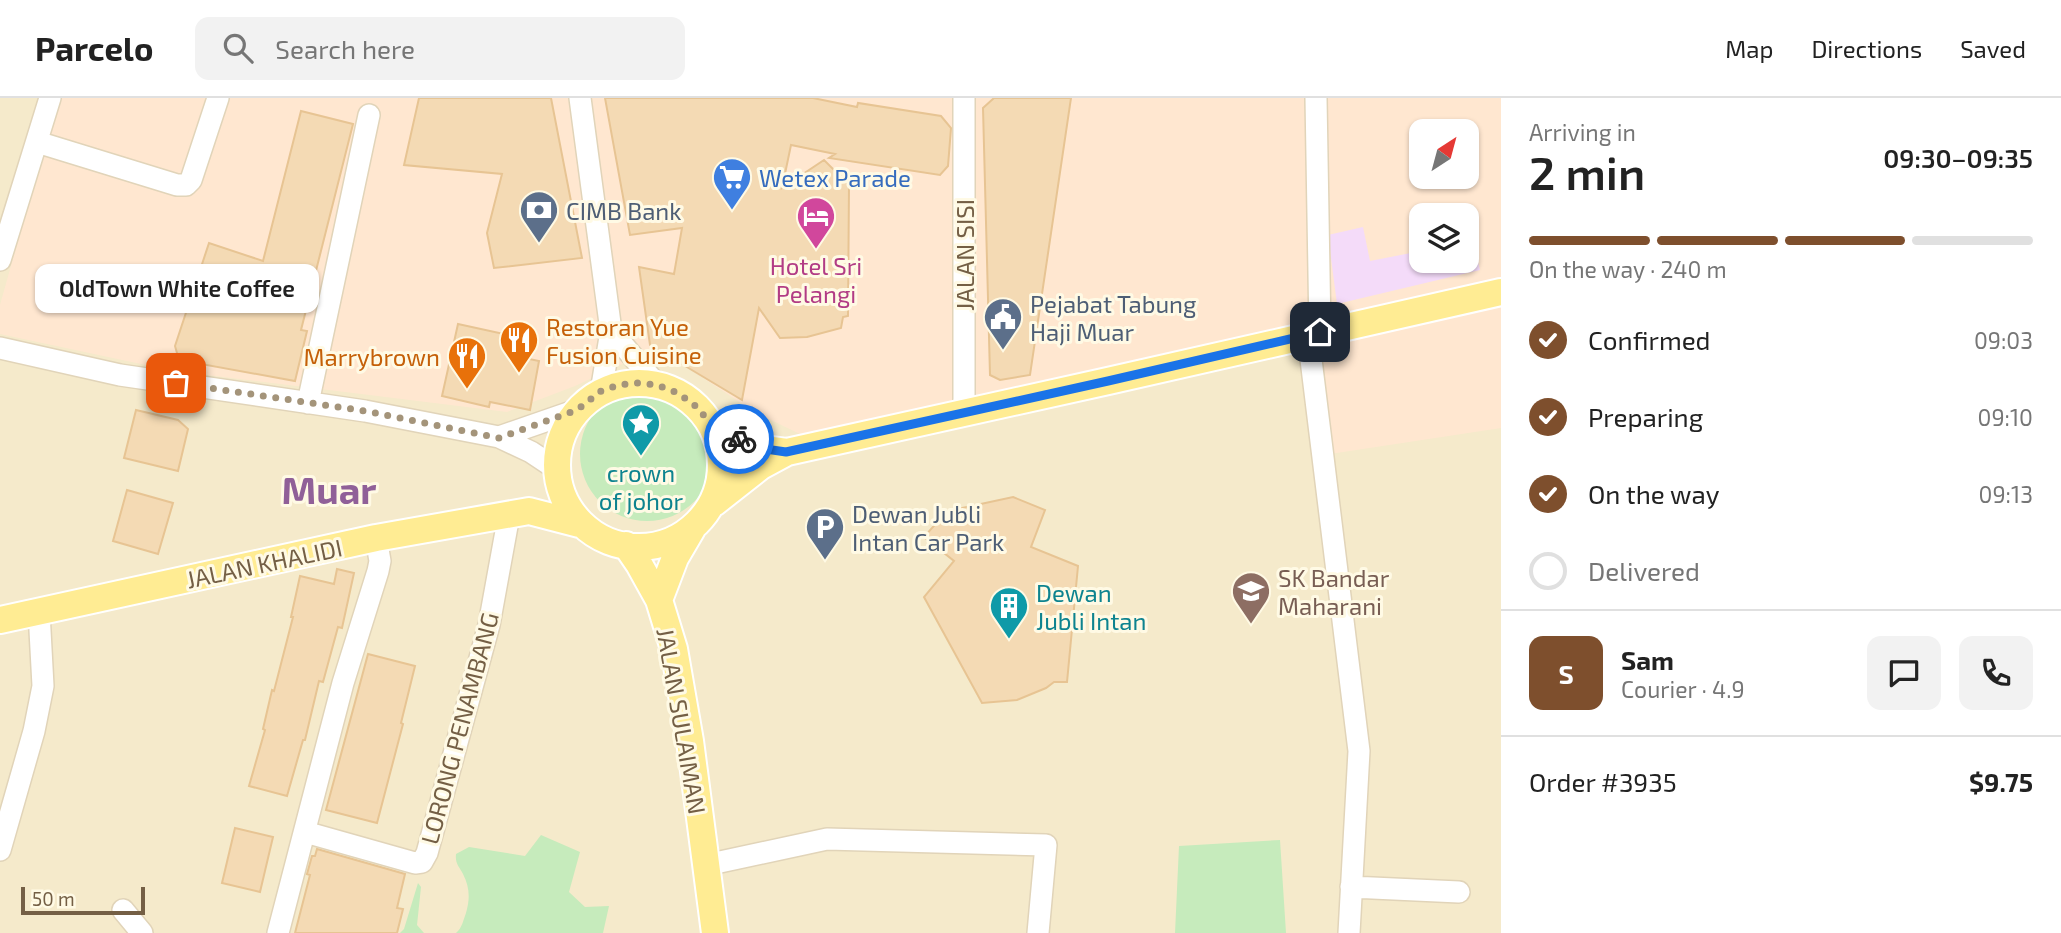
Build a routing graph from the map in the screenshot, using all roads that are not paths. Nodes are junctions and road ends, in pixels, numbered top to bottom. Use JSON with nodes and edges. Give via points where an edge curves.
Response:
{"nodes":[{"id":1,"x":50,"y":98,"type":"edge"},
{"id":2,"x":218,"y":98,"type":"edge"},
{"id":3,"x":580,"y":98,"type":"edge"},
{"id":4,"x":964,"y":98,"type":"edge"},
{"id":5,"x":1316,"y":98,"type":"edge"},
{"id":6,"x":369,"y":115,"type":"dead end"},
{"id":7,"x":37,"y":142,"type":"junction"},
{"id":8,"x":0,"y":260,"type":"edge"},
{"id":9,"x":1501,"y":292,"type":"edge"},
{"id":10,"x":611,"y":331,"type":"junction"},
{"id":11,"x":1314,"y":333,"type":"junction"},
{"id":12,"x":0,"y":348,"type":"edge"},
{"id":13,"x":657,"y":385,"type":"junction"},
{"id":14,"x":601,"y":391,"type":"junction"},
{"id":15,"x":309,"y":403,"type":"junction"},
{"id":16,"x":577,"y":410,"type":"junction"},
{"id":17,"x":964,"y":412,"type":"junction"},
{"id":18,"x":711,"y":424,"type":"junction"},
{"id":19,"x":499,"y":438,"type":"junction"},
{"id":20,"x":786,"y":452,"type":"junction"},
{"id":21,"x":556,"y":473,"type":"junction"},
{"id":22,"x":707,"y":511,"type":"junction"},
{"id":23,"x":519,"y":513,"type":"junction"},
{"id":24,"x":579,"y":524,"type":"junction"},
{"id":25,"x":376,"y":538,"type":"junction"},
{"id":26,"x":626,"y":545,"type":"junction"},
{"id":27,"x":659,"y":600,"type":"junction"},
{"id":28,"x":39,"y":612,"type":"junction"},
{"id":29,"x":0,"y":620,"type":"edge"},
{"id":30,"x":305,"y":832,"type":"junction"},
{"id":31,"x":0,"y":850,"type":"edge"},
{"id":32,"x":706,"y":865,"type":"junction"},
{"id":33,"x":1351,"y":887,"type":"junction"},
{"id":34,"x":1459,"y":892,"type":"dead end"},
{"id":35,"x":123,"y":910,"type":"dead end"},
{"id":36,"x":142,"y":933,"type":"edge"},
{"id":37,"x":278,"y":933,"type":"edge"},
{"id":38,"x":715,"y":933,"type":"edge"},
{"id":39,"x":1038,"y":933,"type":"edge"},
{"id":40,"x":1349,"y":933,"type":"edge"}],
"edges":[{"from":1,"to":7,"type":"street"},
{"from":2,"to":7,"type":"street","via":[[186,185]]},
{"from":3,"to":10,"type":"street"},
{"from":4,"to":17,"type":"street","name":"JALAN SISI"},
{"from":5,"to":11,"type":"street"},
{"from":6,"to":15,"type":"street"},
{"from":7,"to":8,"type":"street"},
{"from":9,"to":11,"type":"main road"},
{"from":10,"to":13,"type":"street"},
{"from":10,"to":14,"type":"street"},
{"from":11,"to":17,"type":"main road"},
{"from":11,"to":33,"type":"street","via":[[1359,751]]},
{"from":12,"to":15,"type":"street","via":[[120,375]]},
{"from":13,"to":14,"type":"main road","via":[[619,385]]},
{"from":13,"to":18,"type":"main road","via":[[688,400]]},
{"from":14,"to":16,"type":"main road"},
{"from":15,"to":19,"type":"street"},
{"from":16,"to":19,"type":"street"},
{"from":16,"to":21,"type":"main road","via":[[557,447]]},
{"from":17,"to":20,"type":"main road"},
{"from":18,"to":20,"type":"main road","via":[[758,448]]},
{"from":18,"to":22,"type":"main road","via":[[722,463],[721,484]]},
{"from":19,"to":21,"type":"street","via":[[531,452]]},
{"from":20,"to":22,"type":"main road","via":[[761,466]]},
{"from":21,"to":23,"type":"main road","via":[[552,486]]},
{"from":21,"to":24,"type":"main road","via":[[564,503]]},
{"from":22,"to":26,"type":"main road","via":[[685,533],[667,542]]},
{"from":22,"to":27,"type":"main road","name":"JALAN SULAIMAN","via":[[686,537]]},
{"from":23,"to":24,"type":"main road"},
{"from":23,"to":25,"type":"main road","name":"JALAN KHALIDI"},
{"from":23,"to":30,"type":"street","name":"LORONG PENAMBANG","via":[[422,862]]},
{"from":24,"to":26,"type":"main road"},
{"from":25,"to":28,"type":"main road","name":"JALAN KHALIDI"},
{"from":25,"to":30,"type":"street","via":[[378,571],[343,683]]},
{"from":26,"to":27,"type":"main road"},
{"from":27,"to":32,"type":"main road","name":"JALAN SULAIMAN","via":[[679,676]]},
{"from":28,"to":29,"type":"main road","name":"JALAN KHALIDI"},
{"from":28,"to":31,"type":"street","via":[[43,686]]},
{"from":30,"to":37,"type":"street"},
{"from":32,"to":38,"type":"main road","name":"JALAN SULAIMAN"},
{"from":32,"to":39,"type":"street","via":[[827,839],[1046,845]]},
{"from":33,"to":34,"type":"street"},
{"from":33,"to":40,"type":"street"},
{"from":35,"to":36,"type":"street"}]}
